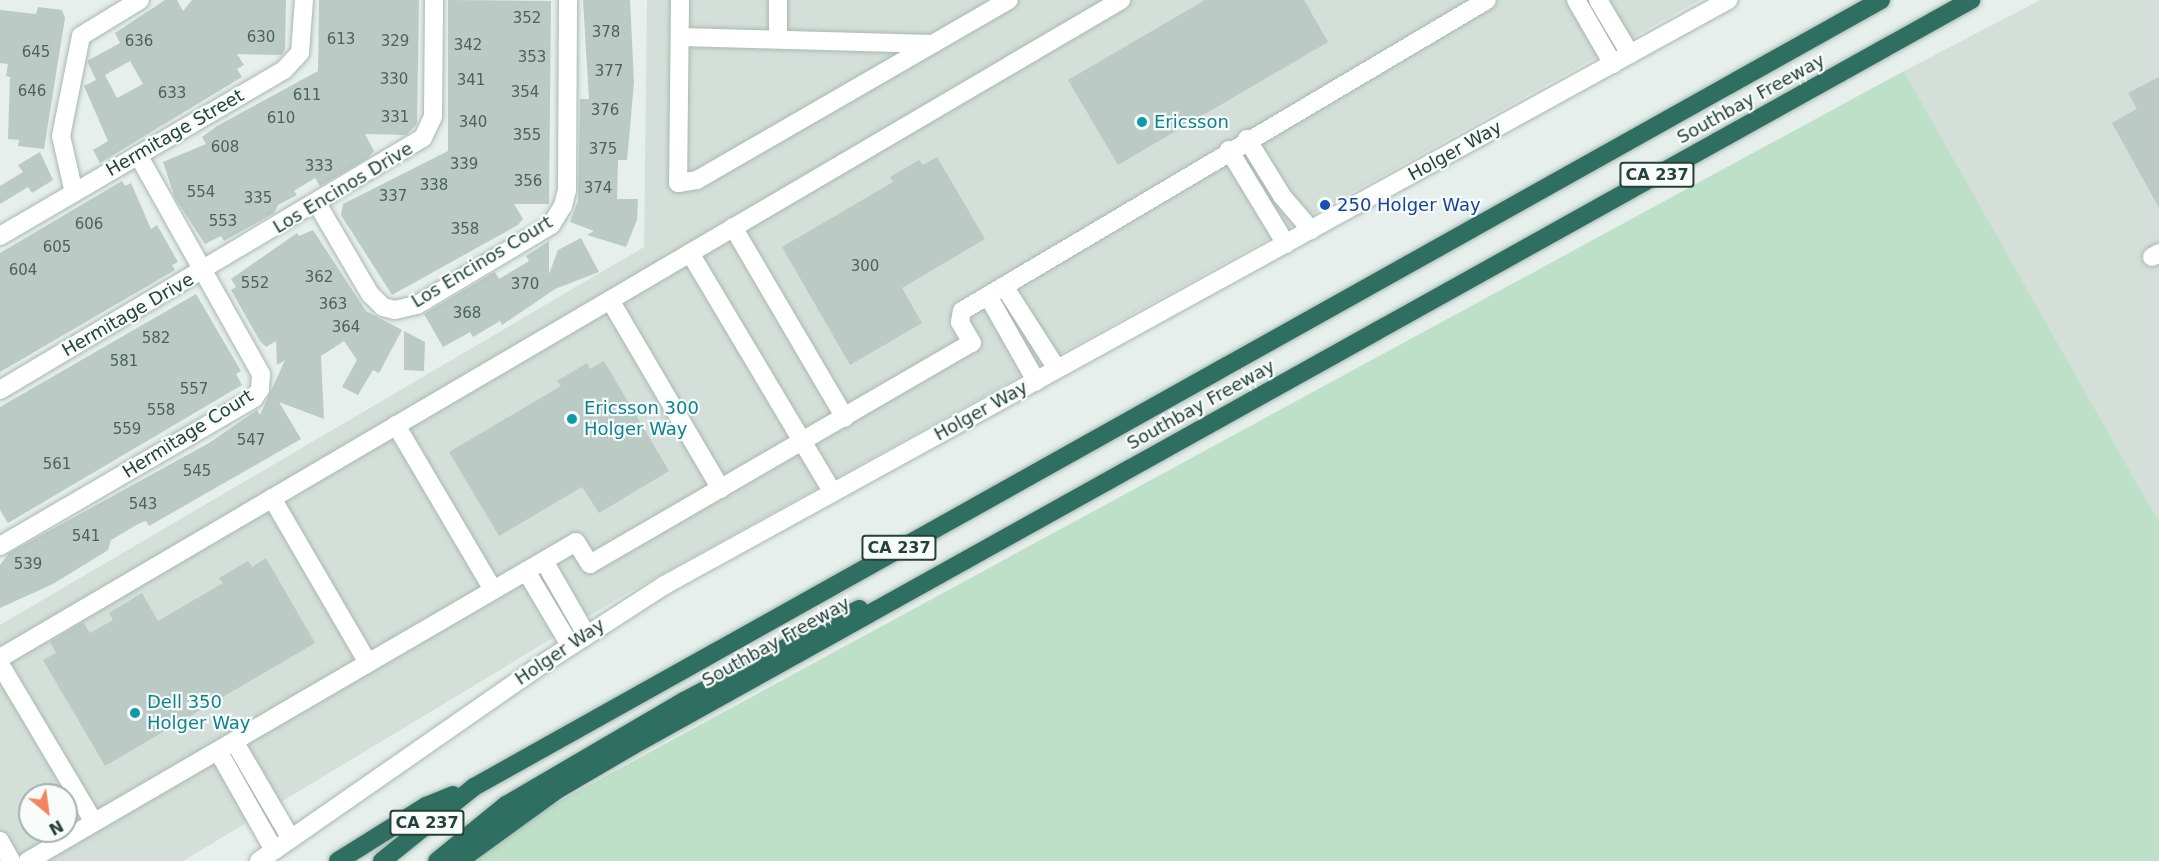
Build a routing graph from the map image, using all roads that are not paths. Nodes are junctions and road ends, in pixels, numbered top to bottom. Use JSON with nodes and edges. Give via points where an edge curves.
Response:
{"nodes":[{"id":1,"x":140,"y":0,"type":"edge"},
{"id":2,"x":304,"y":0,"type":"edge"},
{"id":3,"x":434,"y":0,"type":"edge"},
{"id":4,"x":568,"y":0,"type":"edge"},
{"id":5,"x":681,"y":0,"type":"edge"},
{"id":6,"x":778,"y":0,"type":"edge"},
{"id":7,"x":1009,"y":0,"type":"edge"},
{"id":8,"x":1120,"y":0,"type":"edge"},
{"id":9,"x":1487,"y":0,"type":"edge"},
{"id":10,"x":1576,"y":0,"type":"edge"},
{"id":11,"x":1598,"y":0,"type":"edge"},
{"id":12,"x":1728,"y":0,"type":"edge"},
{"id":13,"x":1881,"y":0,"type":"edge"},
{"id":14,"x":1971,"y":0,"type":"edge"},
{"id":15,"x":680,"y":37,"type":"junction"},
{"id":16,"x":778,"y":39,"type":"junction"},
{"id":17,"x":933,"y":44,"type":"junction"},
{"id":18,"x":1630,"y":54,"type":"junction"},
{"id":19,"x":1612,"y":64,"type":"junction"},
{"id":20,"x":1247,"y":139,"type":"junction"},
{"id":21,"x":1229,"y":150,"type":"junction"},
{"id":22,"x":138,"y":155,"type":"junction"},
{"id":23,"x":74,"y":193,"type":"junction"},
{"id":24,"x":318,"y":205,"type":"junction"},
{"id":25,"x":733,"y":227,"type":"junction"},
{"id":26,"x":1311,"y":230,"type":"junction"},
{"id":27,"x":0,"y":236,"type":"edge"},
{"id":28,"x":1286,"y":244,"type":"junction"},
{"id":29,"x":690,"y":253,"type":"junction"},
{"id":30,"x":203,"y":271,"type":"junction"},
{"id":31,"x":1004,"y":286,"type":"junction"},
{"id":32,"x":988,"y":296,"type":"junction"},
{"id":33,"x":610,"y":300,"type":"junction"},
{"id":34,"x":1057,"y":369,"type":"junction"},
{"id":35,"x":1036,"y":381,"type":"junction"},
{"id":36,"x":0,"y":390,"type":"edge"},
{"id":37,"x":845,"y":418,"type":"junction"},
{"id":38,"x":396,"y":425,"type":"junction"},
{"id":39,"x":803,"y":442,"type":"junction"},
{"id":40,"x":721,"y":489,"type":"junction"},
{"id":41,"x":833,"y":492,"type":"junction"},
{"id":42,"x":272,"y":498,"type":"junction"},
{"id":43,"x":0,"y":546,"type":"edge"},
{"id":44,"x":544,"y":561,"type":"junction"},
{"id":45,"x":526,"y":571,"type":"junction"},
{"id":46,"x":493,"y":590,"type":"junction"},
{"id":47,"x":888,"y":604,"type":"junction"},
{"id":48,"x":586,"y":634,"type":"junction"},
{"id":49,"x":570,"y":645,"type":"junction"},
{"id":50,"x":0,"y":658,"type":"edge"},
{"id":51,"x":368,"y":663,"type":"junction"},
{"id":52,"x":0,"y":664,"type":"edge"},
{"id":53,"x":234,"y":741,"type":"junction"},
{"id":54,"x":218,"y":751,"type":"junction"},
{"id":55,"x":474,"y":787,"type":"junction"},
{"id":56,"x":94,"y":822,"type":"junction"},
{"id":57,"x":291,"y":839,"type":"junction"},
{"id":58,"x":0,"y":841,"type":"edge"},
{"id":59,"x":274,"y":850,"type":"junction"},
{"id":60,"x":11,"y":861,"type":"edge"},
{"id":61,"x":28,"y":861,"type":"edge"},
{"id":62,"x":259,"y":861,"type":"edge"},
{"id":63,"x":338,"y":861,"type":"edge"},
{"id":64,"x":382,"y":861,"type":"edge"},
{"id":65,"x":437,"y":861,"type":"edge"},
{"id":66,"x":459,"y":861,"type":"edge"}],
"edges":[{"from":1,"to":23,"type":"street","via":[[81,36],[61,136]]},
{"from":2,"to":22,"type":"street","name":"Hermitage Street","via":[[303,37],[294,62]]},
{"from":3,"to":24,"type":"street","name":"Los Encinos Drive","via":[[430,127],[413,147]]},
{"from":4,"to":24,"type":"street","name":"Los Encinos Court","via":[[567,190],[563,206],[550,225],[417,305],[395,310],[383,307],[370,294]]},
{"from":5,"to":15,"type":"street"},
{"from":6,"to":16,"type":"street"},
{"from":7,"to":17,"type":"street"},
{"from":8,"to":25,"type":"street"},
{"from":9,"to":20,"type":"street"},
{"from":10,"to":19,"type":"street"},
{"from":11,"to":18,"type":"street"},
{"from":12,"to":18,"type":"street","name":"Holger Way"},
{"from":13,"to":55,"type":"highway","name":"Southbay Freeway","number":"CA 237"},
{"from":14,"to":47,"type":"highway","name":"Southbay Freeway","number":"CA 237"},
{"from":15,"to":16,"type":"street"},
{"from":15,"to":17,"type":"street","via":[[678,183],[697,180]]},
{"from":16,"to":17,"type":"street"},
{"from":18,"to":19,"type":"street","name":"Holger Way"},
{"from":19,"to":26,"type":"street","name":"Holger Way"},
{"from":20,"to":21,"type":"street"},
{"from":20,"to":26,"type":"street","via":[[1282,196]]},
{"from":21,"to":28,"type":"street"},
{"from":21,"to":31,"type":"street"},
{"from":22,"to":23,"type":"street","name":"Hermitage Street"},
{"from":22,"to":30,"type":"street","name":"Hermitage Drive"},
{"from":23,"to":27,"type":"street","name":"Hermitage Street"},
{"from":24,"to":30,"type":"street","name":"Los Encinos Drive"},
{"from":25,"to":29,"type":"street"},
{"from":25,"to":37,"type":"street"},
{"from":26,"to":28,"type":"street","name":"Holger Way"},
{"from":28,"to":34,"type":"street","name":"Holger Way"},
{"from":29,"to":33,"type":"street"},
{"from":29,"to":39,"type":"street"},
{"from":30,"to":36,"type":"street","name":"Hermitage Drive"},
{"from":30,"to":43,"type":"street","name":"Hermitage Court","via":[[261,374],[254,398]]},
{"from":31,"to":32,"type":"street"},
{"from":31,"to":34,"type":"street"},
{"from":32,"to":35,"type":"street"},
{"from":32,"to":37,"type":"street","via":[[962,311],[960,322],[972,343]]},
{"from":33,"to":38,"type":"street"},
{"from":33,"to":40,"type":"street"},
{"from":34,"to":35,"type":"street","name":"Holger Way"},
{"from":35,"to":41,"type":"street","name":"Holger Way"},
{"from":37,"to":39,"type":"street"},
{"from":38,"to":42,"type":"street"},
{"from":38,"to":46,"type":"street"},
{"from":39,"to":40,"type":"street"},
{"from":39,"to":41,"type":"street"},
{"from":40,"to":44,"type":"street","via":[[590,564],[576,542]]},
{"from":41,"to":48,"type":"street","name":"Holger Way"},
{"from":42,"to":50,"type":"street"},
{"from":42,"to":51,"type":"street"},
{"from":44,"to":45,"type":"street"},
{"from":44,"to":48,"type":"street"},
{"from":45,"to":46,"type":"street"},
{"from":45,"to":49,"type":"street"},
{"from":46,"to":51,"type":"street"},
{"from":47,"to":65,"type":"highway","via":[[852,610],[674,707],[506,805]]},
{"from":47,"to":66,"type":"highway","name":"Southbay Freeway","number":"CA 237","via":[[557,790]]},
{"from":48,"to":49,"type":"street","name":"Holger Way"},
{"from":49,"to":57,"type":"street","name":"Holger Way"},
{"from":51,"to":53,"type":"street"},
{"from":52,"to":56,"type":"street"},
{"from":53,"to":54,"type":"street"},
{"from":53,"to":57,"type":"street"},
{"from":54,"to":56,"type":"street"},
{"from":54,"to":59,"type":"street"},
{"from":55,"to":63,"type":"highway","via":[[426,806]]},
{"from":55,"to":64,"type":"highway","name":"Southbay Freeway","number":"CA 237"},
{"from":56,"to":61,"type":"street"},
{"from":57,"to":59,"type":"street","name":"Holger Way"},
{"from":58,"to":60,"type":"street"},
{"from":59,"to":62,"type":"street","name":"Holger Way"}]}
